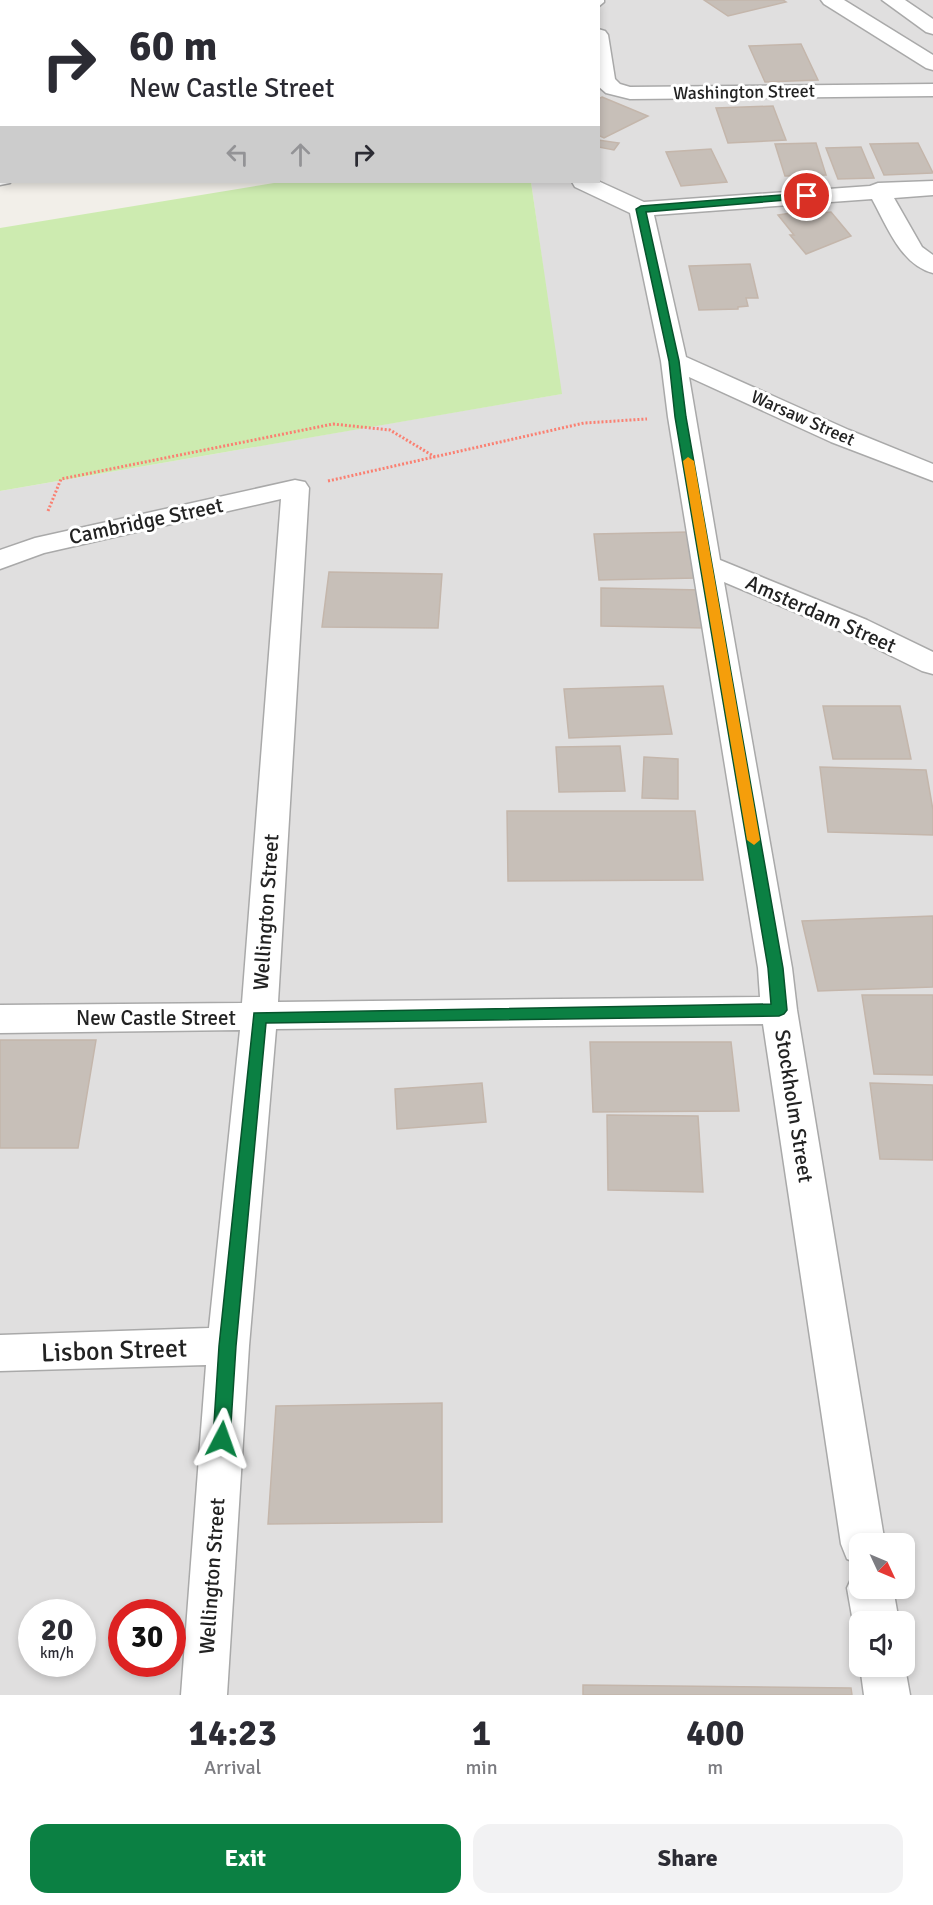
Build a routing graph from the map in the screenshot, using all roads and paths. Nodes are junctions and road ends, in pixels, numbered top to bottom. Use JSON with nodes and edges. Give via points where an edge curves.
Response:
{"nodes":[{"id":1,"x":831,"y":0,"type":"edge"},
{"id":2,"x":892,"y":0,"type":"edge"},
{"id":3,"x":933,"y":28,"type":"edge"},
{"id":4,"x":600,"y":48,"type":"edge"},
{"id":5,"x":933,"y":64,"type":"edge"},
{"id":6,"x":933,"y":90,"type":"edge"},
{"id":7,"x":585,"y":183,"type":"edge"},
{"id":8,"x":933,"y":188,"type":"edge"},
{"id":9,"x":878,"y":190,"type":"junction"},
{"id":10,"x":641,"y":209,"type":"junction"},
{"id":11,"x":933,"y":266,"type":"edge"},
{"id":12,"x":674,"y":361,"type":"junction"},
{"id":13,"x":681,"y":417,"type":"junction"},
{"id":14,"x":435,"y":457,"type":"junction"},
{"id":15,"x":933,"y":473,"type":"edge"},
{"id":16,"x":295,"y":488,"type":"junction"},
{"id":17,"x":35,"y":546,"type":"junction"},
{"id":18,"x":0,"y":560,"type":"edge"},
{"id":19,"x":707,"y":565,"type":"junction"},
{"id":20,"x":933,"y":664,"type":"edge"},
{"id":21,"x":779,"y":1010,"type":"junction"},
{"id":22,"x":259,"y":1017,"type":"junction"},
{"id":23,"x":0,"y":1019,"type":"edge"},
{"id":24,"x":228,"y":1346,"type":"junction"},
{"id":25,"x":0,"y":1353,"type":"edge"},
{"id":26,"x":861,"y":1533,"type":"edge"},
{"id":27,"x":885,"y":1677,"type":"edge"},
{"id":28,"x":204,"y":1695,"type":"edge"},
{"id":29,"x":887,"y":1695,"type":"edge"}],
"edges":[{"from":1,"to":5,"type":"street"},
{"from":2,"to":3,"type":"street"},
{"from":4,"to":6,"type":"street","name":"Washington Street","via":[[605,81],[613,89],[630,93]]},
{"from":7,"to":10,"type":"street"},
{"from":8,"to":9,"type":"street"},
{"from":9,"to":10,"type":"street"},
{"from":9,"to":11,"type":"street","via":[[913,251]]},
{"from":10,"to":12,"type":"street","name":"Stockholm Street"},
{"from":12,"to":13,"type":"street","name":"Stockholm Street"},
{"from":12,"to":15,"type":"street","name":"Warsaw Street"},
{"from":13,"to":14,"type":"path","via":[[584,423]]},
{"from":13,"to":19,"type":"street","name":"Stockholm Street"},
{"from":14,"to":16,"type":"path"},
{"from":14,"to":17,"type":"path","via":[[390,430],[333,424],[61,479]]},
{"from":16,"to":17,"type":"street","name":"Cambridge Street"},
{"from":16,"to":22,"type":"street","name":"Wellington Street"},
{"from":17,"to":18,"type":"street","name":"Cambridge Street"},
{"from":19,"to":20,"type":"street","name":"Amsterdam Street"},
{"from":19,"to":21,"type":"street","name":"Stockholm Street"},
{"from":21,"to":22,"type":"street","name":"New Castle Street"},
{"from":21,"to":26,"type":"street","name":"Stockholm Street"},
{"from":22,"to":23,"type":"street","name":"New Castle Street"},
{"from":22,"to":24,"type":"street","name":"Wellington Street"},
{"from":24,"to":25,"type":"street","name":"Lisbon Street"},
{"from":24,"to":28,"type":"street","name":"Wellington Street"},
{"from":27,"to":29,"type":"street"}]}
